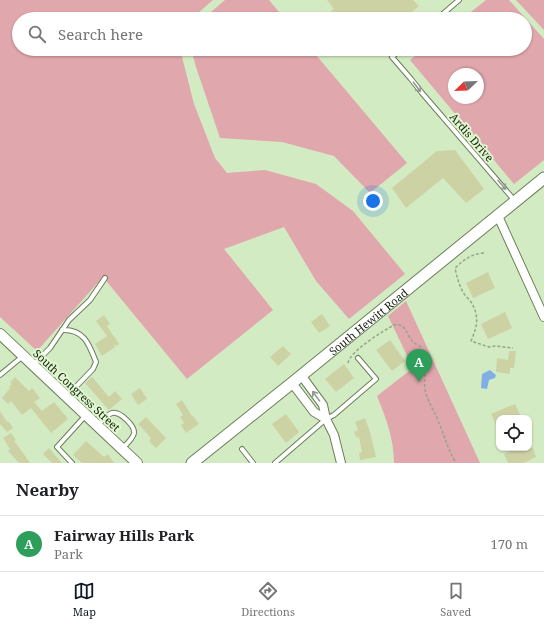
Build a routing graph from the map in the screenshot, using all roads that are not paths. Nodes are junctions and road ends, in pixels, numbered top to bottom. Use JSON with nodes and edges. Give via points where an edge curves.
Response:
{"nodes":[{"id":1,"x":459,"y":0,"type":"edge"},
{"id":2,"x":445,"y":12,"type":"edge"},
{"id":3,"x":393,"y":56,"type":"edge"},
{"id":4,"x":544,"y":178,"type":"edge"},
{"id":5,"x":516,"y":202,"type":"junction"},
{"id":6,"x":498,"y":216,"type":"junction"},
{"id":7,"x":105,"y":278,"type":"dead end"},
{"id":8,"x":544,"y":317,"type":"edge"},
{"id":9,"x":62,"y":330,"type":"junction"},
{"id":10,"x":0,"y":334,"type":"edge"},
{"id":11,"x":24,"y":356,"type":"junction"},
{"id":12,"x":358,"y":358,"type":"dead end"},
{"id":13,"x":33,"y":365,"type":"junction"},
{"id":14,"x":0,"y":374,"type":"edge"},
{"id":15,"x":301,"y":376,"type":"junction"},
{"id":16,"x":292,"y":383,"type":"junction"},
{"id":17,"x":67,"y":396,"type":"junction"},
{"id":18,"x":86,"y":414,"type":"junction"},
{"id":19,"x":326,"y":419,"type":"junction"},
{"id":20,"x":98,"y":425,"type":"junction"},
{"id":21,"x":122,"y":449,"type":"junction"},
{"id":22,"x":242,"y":449,"type":"dead end"},
{"id":23,"x":72,"y":463,"type":"edge"},
{"id":24,"x":138,"y":463,"type":"edge"},
{"id":25,"x":192,"y":463,"type":"edge"},
{"id":26,"x":253,"y":463,"type":"edge"},
{"id":27,"x":274,"y":463,"type":"edge"},
{"id":28,"x":341,"y":463,"type":"edge"}],
"edges":[{"from":1,"to":2,"type":"lane"},
{"from":3,"to":5,"type":"lane","name":"Ardis Drive","one_way":true},
{"from":4,"to":5,"type":"main road","name":"South Hewitt Road"},
{"from":5,"to":6,"type":"main road","name":"South Hewitt Road"},
{"from":6,"to":8,"type":"street"},
{"from":6,"to":15,"type":"main road","name":"South Hewitt Road"},
{"from":7,"to":9,"type":"lane","via":[[90,300]]},
{"from":9,"to":13,"type":"lane","via":[[50,348]]},
{"from":9,"to":17,"type":"lane","via":[[81,334],[90,346],[96,362]]},
{"from":10,"to":11,"type":"street","name":"South Congress Street"},
{"from":11,"to":13,"type":"street","name":"South Congress Street"},
{"from":11,"to":14,"type":"lane"},
{"from":12,"to":19,"type":"lane","via":[[376,379]]},
{"from":13,"to":17,"type":"street","name":"South Congress Street"},
{"from":15,"to":16,"type":"main road","name":"South Hewitt Road"},
{"from":19,"to":15,"type":"street","one_way":true,"via":[[323,405]]},
{"from":16,"to":19,"type":"street","via":[[314,412]]},
{"from":16,"to":25,"type":"main road","name":"South Hewitt Road"},
{"from":17,"to":18,"type":"street","name":"South Congress Street"},
{"from":18,"to":20,"type":"street","name":"South Congress Street"},
{"from":18,"to":23,"type":"lane","via":[[57,447]]},
{"from":19,"to":27,"type":"lane"},
{"from":19,"to":28,"type":"street","via":[[334,435]]},
{"from":20,"to":21,"type":"street","name":"South Congress Street"},
{"from":20,"to":21,"type":"lane","via":[[112,413],[116,413],[132,426],[134,434]]},
{"from":21,"to":24,"type":"street","name":"South Congress Street"},
{"from":22,"to":26,"type":"lane"}]}
